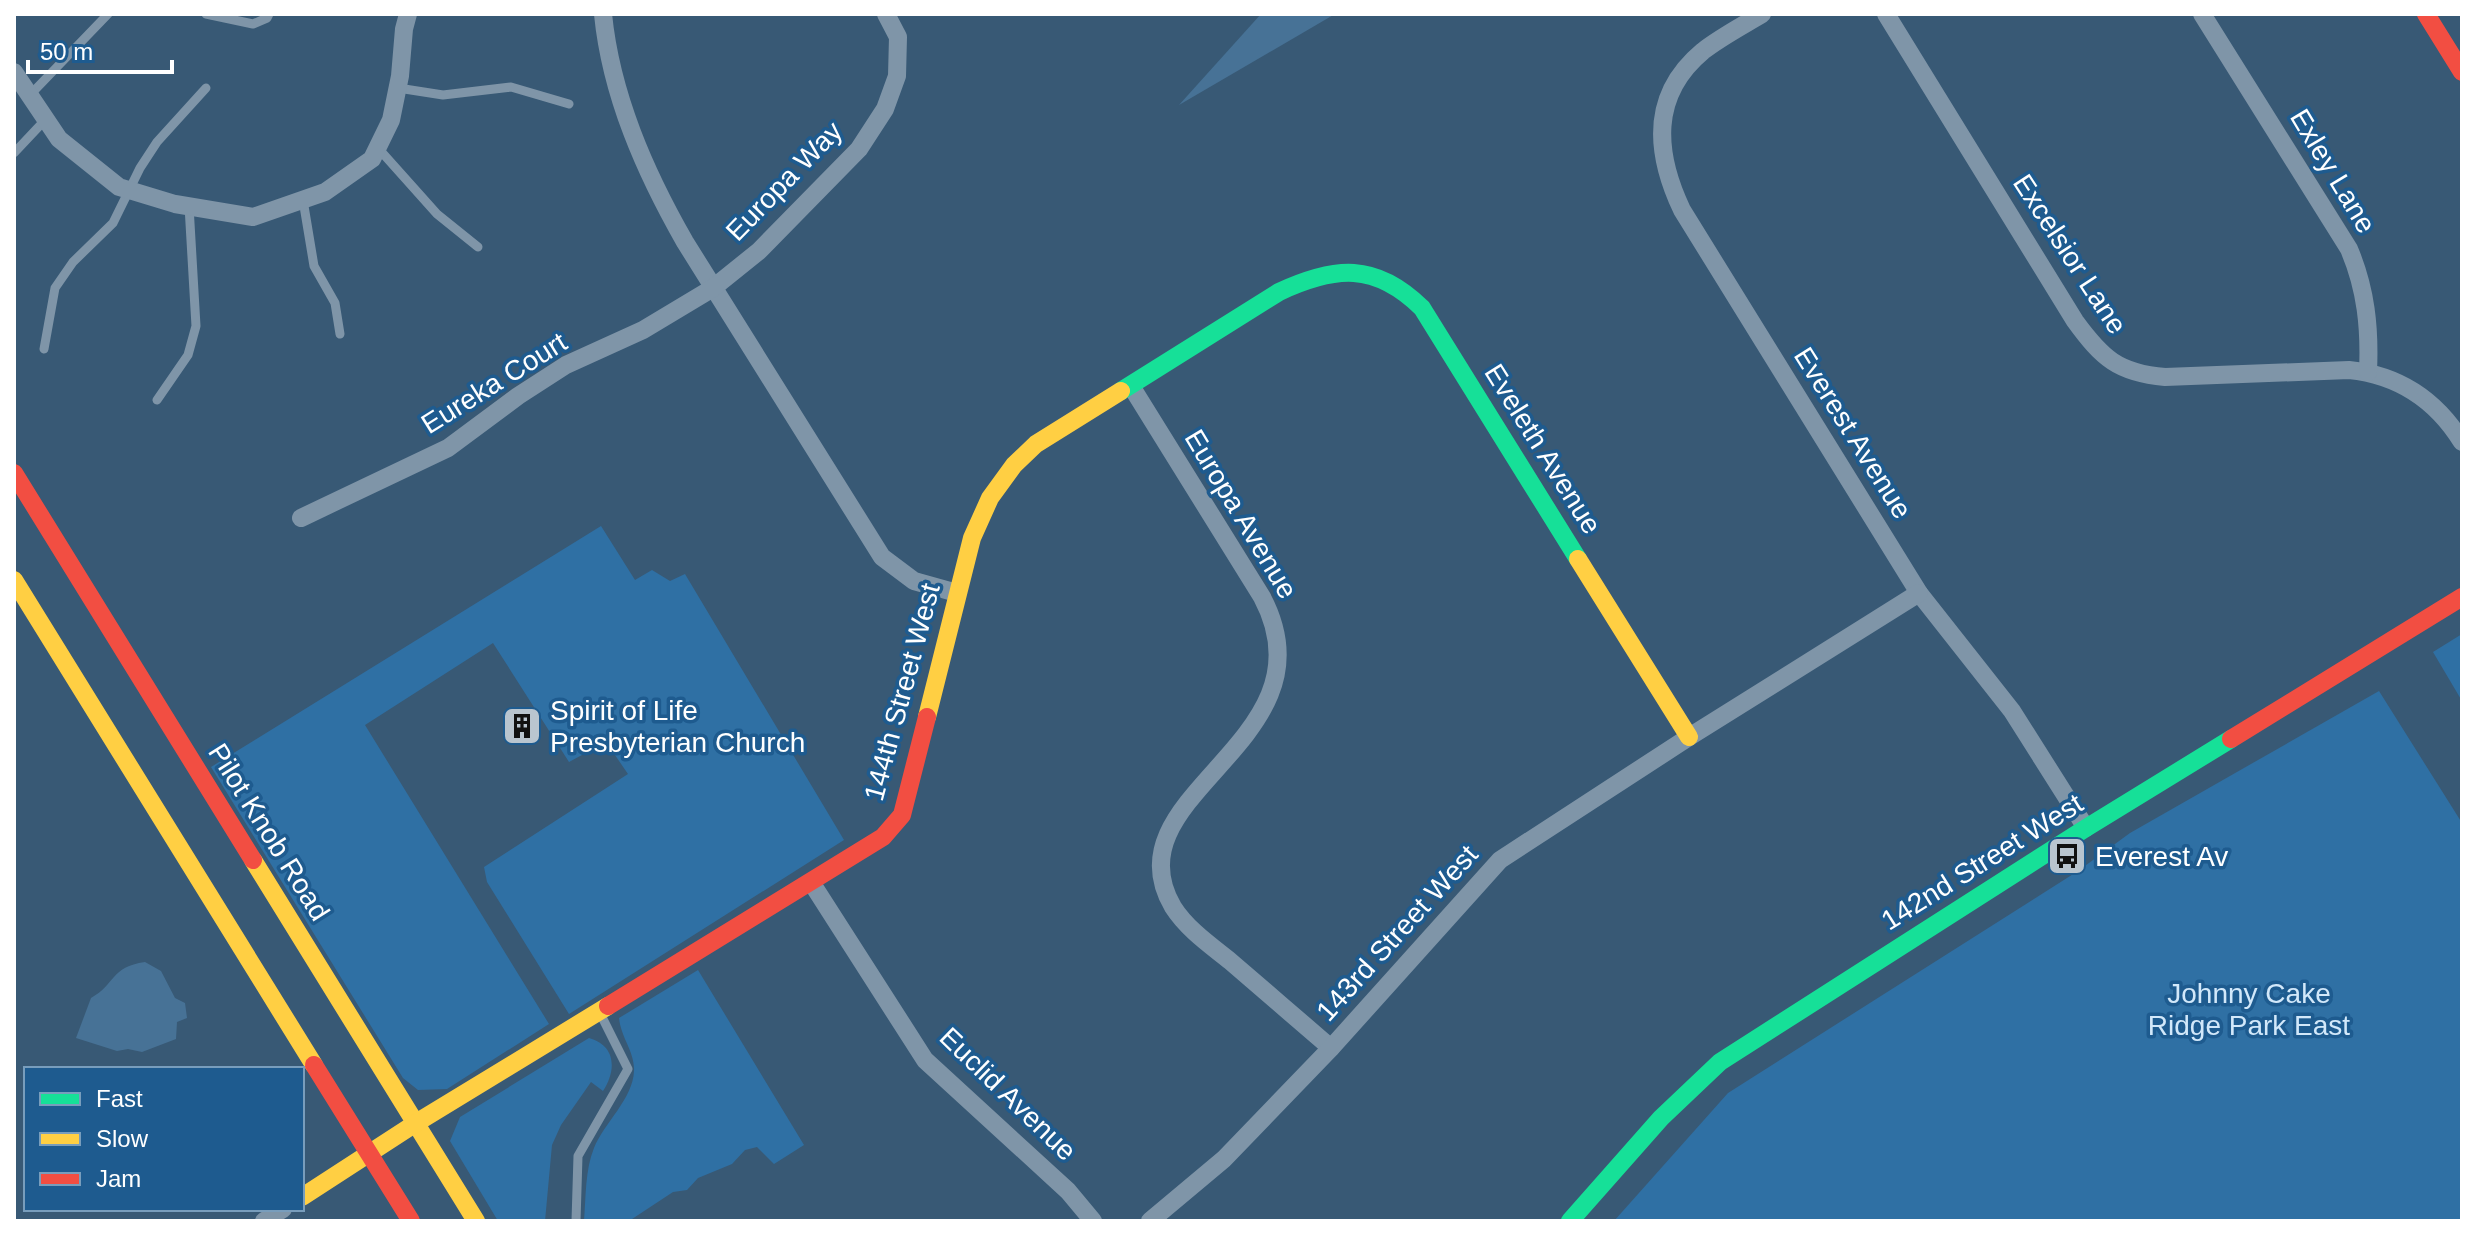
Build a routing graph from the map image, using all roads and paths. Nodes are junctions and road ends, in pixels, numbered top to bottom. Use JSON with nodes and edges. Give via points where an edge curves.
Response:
{"nodes":[{"id":1,"x":108,"y":14,"type":"edge"},
{"id":2,"x":206,"y":14,"type":"edge"},
{"id":3,"x":269,"y":14,"type":"edge"},
{"id":4,"x":408,"y":14,"type":"edge"},
{"id":5,"x":603,"y":14,"type":"edge"},
{"id":6,"x":886,"y":14,"type":"edge"},
{"id":7,"x":1762,"y":14,"type":"edge"},
{"id":8,"x":1886,"y":14,"type":"edge"},
{"id":9,"x":2202,"y":14,"type":"edge"},
{"id":10,"x":2426,"y":14,"type":"edge"},
{"id":11,"x":14,"y":72,"type":"edge"},
{"id":12,"x":2462,"y":72,"type":"edge"},
{"id":13,"x":206,"y":88,"type":"dead end"},
{"id":14,"x":398,"y":88,"type":"junction"},
{"id":15,"x":30,"y":95,"type":"junction"},
{"id":16,"x":569,"y":104,"type":"dead end"},
{"id":17,"x":46,"y":119,"type":"junction"},
{"id":18,"x":378,"y":148,"type":"junction"},
{"id":19,"x":14,"y":153,"type":"edge"},
{"id":20,"x":128,"y":190,"type":"junction"},
{"id":21,"x":303,"y":200,"type":"junction"},
{"id":22,"x":189,"y":206,"type":"junction"},
{"id":23,"x":478,"y":247,"type":"dead end"},
{"id":24,"x":1298,"y":282,"type":"joint"},
{"id":25,"x":713,"y":288,"type":"junction"},
{"id":26,"x":340,"y":334,"type":"dead end"},
{"id":27,"x":44,"y":349,"type":"dead end"},
{"id":28,"x":2368,"y":372,"type":"junction"},
{"id":29,"x":1131,"y":386,"type":"junction"},
{"id":30,"x":157,"y":400,"type":"dead end"},
{"id":31,"x":2462,"y":442,"type":"edge"},
{"id":32,"x":14,"y":473,"type":"edge"},
{"id":33,"x":301,"y":518,"type":"dead end"},
{"id":34,"x":14,"y":580,"type":"edge"},
{"id":35,"x":957,"y":593,"type":"junction"},
{"id":36,"x":1919,"y":593,"type":"junction"},
{"id":37,"x":2462,"y":597,"type":"edge"},
{"id":38,"x":1689,"y":737,"type":"junction"},
{"id":39,"x":2086,"y":828,"type":"junction"},
{"id":40,"x":811,"y":882,"type":"junction"},
{"id":41,"x":599,"y":1011,"type":"junction"},
{"id":42,"x":1331,"y":1048,"type":"junction"},
{"id":43,"x":416,"y":1123,"type":"junction"},
{"id":44,"x":369,"y":1153,"type":"junction"},
{"id":45,"x":304,"y":1196,"type":"edge"},
{"id":46,"x":411,"y":1221,"type":"edge"},
{"id":47,"x":476,"y":1221,"type":"edge"},
{"id":48,"x":576,"y":1221,"type":"edge"},
{"id":49,"x":1093,"y":1221,"type":"edge"},
{"id":50,"x":1150,"y":1221,"type":"edge"},
{"id":51,"x":1570,"y":1221,"type":"edge"}],
"edges":[{"from":1,"to":15,"type":"lane"},
{"from":2,"to":3,"type":"lane","via":[[253,24]]},
{"from":4,"to":14,"type":"street"},
{"from":5,"to":25,"type":"street","via":[[619,93],[639,151]]},
{"from":6,"to":25,"type":"street","name":"Europa Way","via":[[898,37],[897,76],[885,109],[859,149],[759,251]]},
{"from":7,"to":36,"type":"street","name":"Everest Avenue","via":[[1706,48],[1680,75],[1666,105],[1662,152],[1682,210]]},
{"from":8,"to":28,"type":"street","name":"Excelsior Lane","via":[[2075,321],[2109,360],[2140,375],[2165,377]]},
{"from":9,"to":28,"type":"street","name":"Exley Lane","via":[[2349,249],[2365,299]]},
{"from":10,"to":12,"type":"street"},
{"from":11,"to":15,"type":"street"},
{"from":13,"to":20,"type":"lane","via":[[157,142]]},
{"from":14,"to":16,"type":"lane","via":[[443,95],[511,87]]},
{"from":14,"to":18,"type":"street"},
{"from":15,"to":17,"type":"street"},
{"from":17,"to":19,"type":"lane"},
{"from":17,"to":20,"type":"street","via":[[59,139]]},
{"from":18,"to":21,"type":"street","via":[[372,159],[325,192]]},
{"from":18,"to":23,"type":"lane","via":[[437,214]]},
{"from":20,"to":22,"type":"street"},
{"from":20,"to":27,"type":"lane","via":[[113,223],[55,288]]},
{"from":21,"to":22,"type":"street","via":[[253,217]]},
{"from":21,"to":26,"type":"lane","via":[[314,266],[335,303]]},
{"from":22,"to":30,"type":"lane","via":[[196,326],[188,355]]},
{"from":24,"to":29,"type":"street","name":"144th Street West"},
{"from":24,"to":38,"type":"street","name":"Eveleth Avenue","via":[[1334,271],[1364,272],[1413,296]]},
{"from":25,"to":33,"type":"street","name":"Eureka Court","via":[[643,330],[566,365],[448,448]]},
{"from":25,"to":35,"type":"street","via":[[882,557],[914,581]]},
{"from":28,"to":31,"type":"street","name":"Excelsior Lane","via":[[2428,401]]},
{"from":29,"to":35,"type":"street","name":"144th Street West","via":[[1036,444],[1004,474],[983,509]]},
{"from":29,"to":42,"type":"street","name":"Europa Avenue","via":[[1262,597],[1271,615],[1277,656],[1273,688],[1259,718],[1166,833],[1161,862],[1166,894],[1186,923]]},
{"from":32,"to":43,"type":"street","name":"Pilot Knob Road"},
{"from":34,"to":44,"type":"street"},
{"from":35,"to":40,"type":"street","name":"144th Street West","via":[[902,815],[883,837]]},
{"from":36,"to":38,"type":"street","name":"143rd Street West"},
{"from":36,"to":39,"type":"street","name":"Everest Avenue","via":[[2012,711]]},
{"from":37,"to":39,"type":"street","name":"142nd Street West"},
{"from":38,"to":42,"type":"street","name":"143rd Street West","via":[[1500,860]]},
{"from":39,"to":51,"type":"street","name":"142nd Street West","via":[[1720,1062],[1661,1118]]},
{"from":40,"to":41,"type":"street","name":"144th Street West"},
{"from":40,"to":49,"type":"street","name":"Euclid Avenue","via":[[925,1060],[1068,1191]]},
{"from":41,"to":43,"type":"street","name":"144th Street West"},
{"from":41,"to":48,"type":"lane","via":[[628,1069],[578,1156]]},
{"from":42,"to":50,"type":"street","name":"143rd Street West","via":[[1224,1159]]},
{"from":43,"to":44,"type":"street","name":"144th Street West"},
{"from":43,"to":47,"type":"street","name":"Pilot Knob Road"},
{"from":44,"to":45,"type":"street","name":"144th Street West"},
{"from":44,"to":46,"type":"street"}]}
